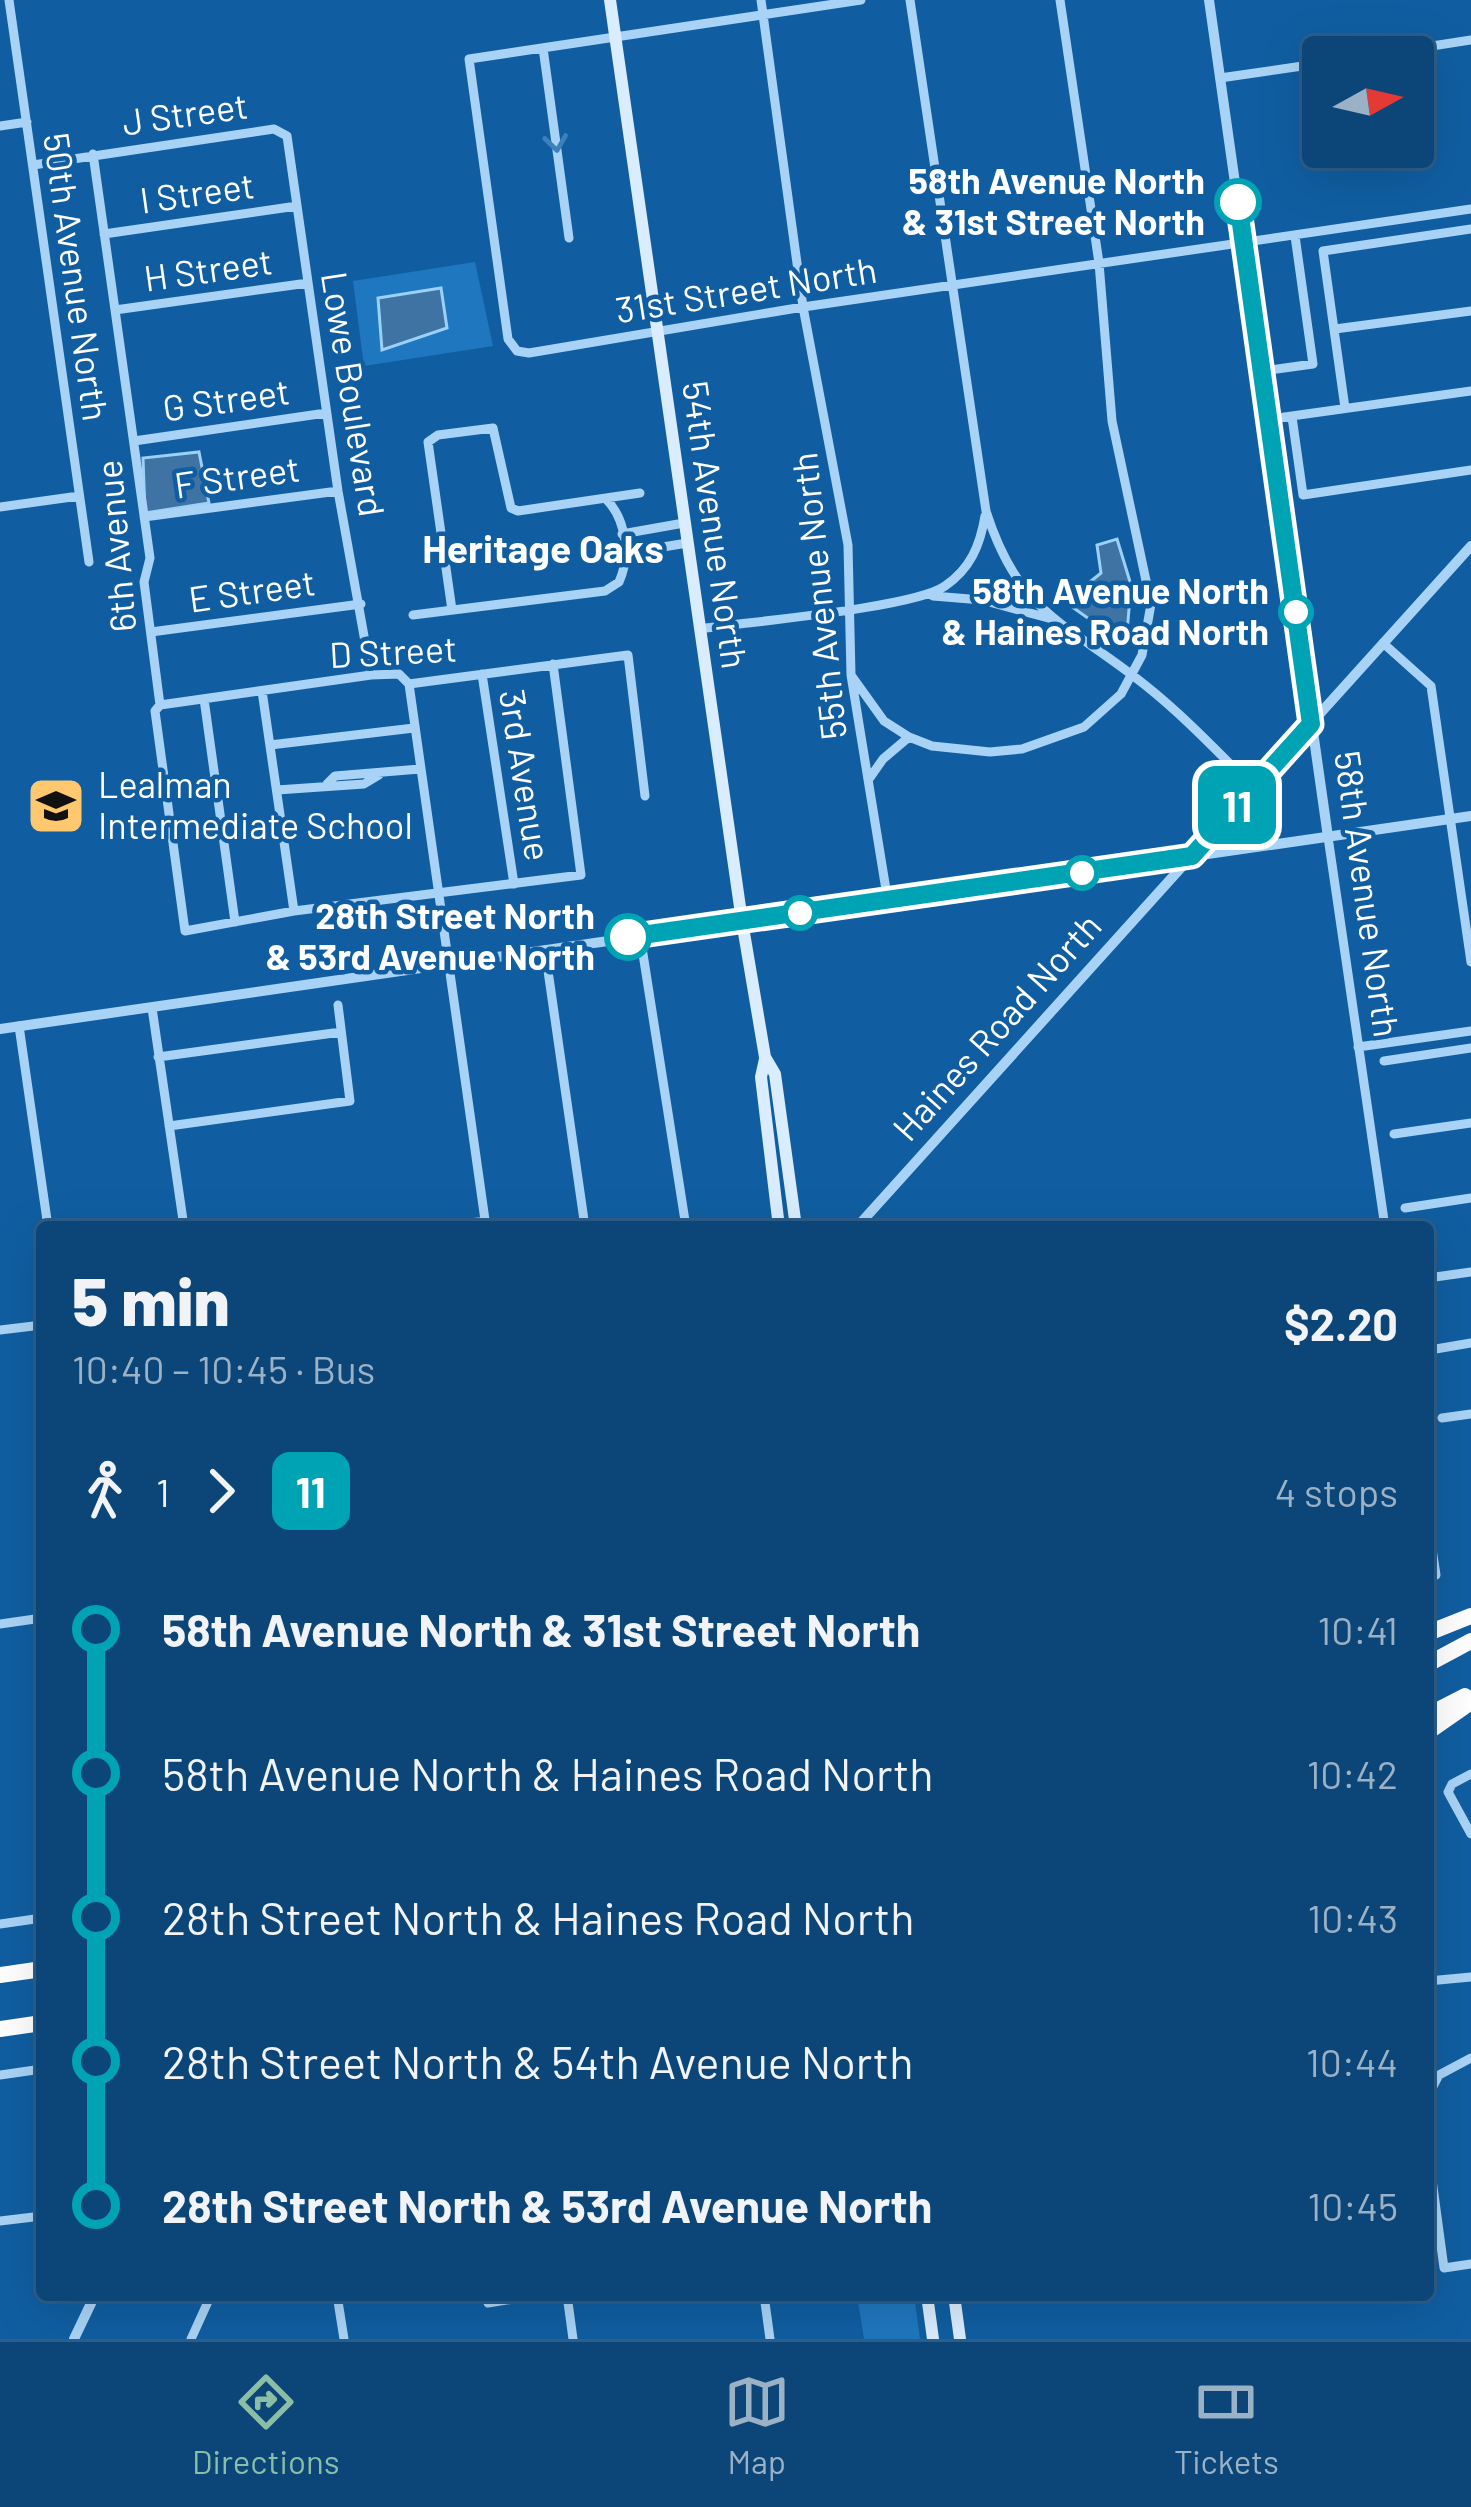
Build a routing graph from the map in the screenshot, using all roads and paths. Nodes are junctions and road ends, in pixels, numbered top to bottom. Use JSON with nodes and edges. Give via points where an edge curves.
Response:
{"nodes":[{"id":1,"x":9,"y":0,"type":"edge"},
{"id":2,"x":610,"y":0,"type":"edge"},
{"id":3,"x":761,"y":0,"type":"edge"},
{"id":4,"x":861,"y":0,"type":"edge"},
{"id":5,"x":910,"y":0,"type":"edge"},
{"id":6,"x":1060,"y":0,"type":"edge"},
{"id":7,"x":1209,"y":0,"type":"edge"},
{"id":8,"x":764,"y":15,"type":"junction"},
{"id":9,"x":615,"y":37,"type":"junction"},
{"id":10,"x":1471,"y":40,"type":"edge"},
{"id":11,"x":1434,"y":46,"type":"edge"},
{"id":12,"x":543,"y":48,"type":"junction"},
{"id":13,"x":1302,"y":66,"type":"edge"},
{"id":14,"x":1220,"y":79,"type":"junction"},
{"id":15,"x":27,"y":122,"type":"junction"},
{"id":16,"x":0,"y":127,"type":"edge"},
{"id":17,"x":274,"y":129,"type":"joint"},
{"id":18,"x":93,"y":154,"type":"junction"},
{"id":19,"x":33,"y":165,"type":"junction"},
{"id":20,"x":297,"y":206,"type":"junction"},
{"id":21,"x":1471,"y":209,"type":"edge"},
{"id":22,"x":1471,"y":229,"type":"edge"},
{"id":23,"x":104,"y":234,"type":"junction"},
{"id":24,"x":1295,"y":236,"type":"junction"},
{"id":25,"x":569,"y":238,"type":"dead end"},
{"id":26,"x":1244,"y":243,"type":"junction"},
{"id":27,"x":1099,"y":263,"type":"junction"},
{"id":28,"x":308,"y":284,"type":"junction"},
{"id":29,"x":951,"y":286,"type":"junction"},
{"id":30,"x":803,"y":307,"type":"junction"},
{"id":31,"x":115,"y":310,"type":"junction"},
{"id":32,"x":1471,"y":311,"type":"edge"},
{"id":33,"x":1335,"y":329,"type":"junction"},
{"id":34,"x":656,"y":333,"type":"junction"},
{"id":35,"x":1263,"y":371,"type":"junction"},
{"id":36,"x":1471,"y":391,"type":"edge"},
{"id":37,"x":1345,"y":408,"type":"junction"},
{"id":38,"x":326,"y":413,"type":"junction"},
{"id":39,"x":1292,"y":417,"type":"junction"},
{"id":40,"x":1270,"y":419,"type":"junction"},
{"id":41,"x":134,"y":441,"type":"junction"},
{"id":42,"x":1471,"y":470,"type":"edge"},
{"id":43,"x":338,"y":491,"type":"junction"},
{"id":44,"x":640,"y":493,"type":"dead end"},
{"id":45,"x":79,"y":496,"type":"junction"},
{"id":46,"x":606,"y":500,"type":"junction"},
{"id":47,"x":0,"y":507,"type":"edge"},
{"id":48,"x":986,"y":511,"type":"junction"},
{"id":49,"x":144,"y":518,"type":"junction"},
{"id":50,"x":684,"y":523,"type":"junction"},
{"id":51,"x":622,"y":533,"type":"junction"},
{"id":52,"x":687,"y":543,"type":"junction"},
{"id":53,"x":1471,"y":546,"type":"edge"},
{"id":54,"x":627,"y":553,"type":"junction"},
{"id":55,"x":89,"y":562,"type":"dead end"},
{"id":56,"x":928,"y":595,"type":"junction"},
{"id":57,"x":361,"y":604,"type":"junction"},
{"id":58,"x":849,"y":608,"type":"junction"},
{"id":59,"x":452,"y":610,"type":"junction"},
{"id":60,"x":412,"y":615,"type":"dead end"},
{"id":61,"x":1052,"y":619,"type":"junction"},
{"id":62,"x":699,"y":628,"type":"junction"},
{"id":63,"x":151,"y":632,"type":"junction"},
{"id":64,"x":1383,"y":643,"type":"junction"},
{"id":65,"x":553,"y":664,"type":"junction"},
{"id":66,"x":482,"y":674,"type":"junction"},
{"id":67,"x":1132,"y":674,"type":"junction"},
{"id":68,"x":370,"y":675,"type":"junction"},
{"id":69,"x":851,"y":675,"type":"junction"},
{"id":70,"x":409,"y":684,"type":"junction"},
{"id":71,"x":262,"y":691,"type":"junction"},
{"id":72,"x":204,"y":699,"type":"junction"},
{"id":73,"x":160,"y":705,"type":"junction"},
{"id":74,"x":1311,"y":724,"type":"junction"},
{"id":75,"x":414,"y":728,"type":"junction"},
{"id":76,"x":909,"y":737,"type":"junction"},
{"id":77,"x":270,"y":745,"type":"junction"},
{"id":78,"x":420,"y":769,"type":"junction"},
{"id":79,"x":869,"y":779,"type":"junction"},
{"id":80,"x":1253,"y":787,"type":"junction"},
{"id":81,"x":277,"y":790,"type":"junction"},
{"id":82,"x":645,"y":796,"type":"dead end"},
{"id":83,"x":1471,"y":816,"type":"edge"},
{"id":84,"x":1450,"y":819,"type":"junction"},
{"id":85,"x":1328,"y":837,"type":"junction"},
{"id":86,"x":1192,"y":856,"type":"junction"},
{"id":87,"x":514,"y":884,"type":"junction"},
{"id":88,"x":438,"y":894,"type":"junction"},
{"id":89,"x":888,"y":902,"type":"junction"},
{"id":90,"x":294,"y":911,"type":"junction"},
{"id":91,"x":742,"y":921,"type":"junction"},
{"id":92,"x":235,"y":922,"type":"junction"},
{"id":93,"x":640,"y":935,"type":"junction"},
{"id":94,"x":545,"y":950,"type":"junction"},
{"id":95,"x":1471,"y":962,"type":"edge"},
{"id":96,"x":448,"y":967,"type":"junction"},
{"id":97,"x":338,"y":1005,"type":"dead end"},
{"id":98,"x":152,"y":1008,"type":"junction"},
{"id":99,"x":19,"y":1026,"type":"junction"},
{"id":100,"x":0,"y":1029,"type":"edge"},
{"id":101,"x":1471,"y":1031,"type":"edge"},
{"id":102,"x":341,"y":1032,"type":"junction"},
{"id":103,"x":1358,"y":1047,"type":"junction"},
{"id":104,"x":1471,"y":1048,"type":"edge"},
{"id":105,"x":158,"y":1057,"type":"junction"},
{"id":106,"x":765,"y":1058,"type":"junction"},
{"id":107,"x":1384,"y":1061,"type":"dead end"},
{"id":108,"x":1471,"y":1123,"type":"edge"},
{"id":109,"x":169,"y":1126,"type":"junction"},
{"id":110,"x":1394,"y":1134,"type":"dead end"},
{"id":111,"x":1471,"y":1198,"type":"edge"},
{"id":112,"x":1405,"y":1208,"type":"dead end"},
{"id":113,"x":47,"y":1221,"type":"edge"},
{"id":114,"x":183,"y":1221,"type":"edge"},
{"id":115,"x":485,"y":1221,"type":"edge"},
{"id":116,"x":584,"y":1221,"type":"edge"},
{"id":117,"x":685,"y":1221,"type":"edge"},
{"id":118,"x":777,"y":1221,"type":"edge"},
{"id":119,"x":795,"y":1221,"type":"edge"},
{"id":120,"x":862,"y":1221,"type":"edge"},
{"id":121,"x":1384,"y":1221,"type":"edge"},
{"id":122,"x":1471,"y":1272,"type":"edge"},
{"id":123,"x":1434,"y":1277,"type":"edge"},
{"id":124,"x":36,"y":1326,"type":"edge"},
{"id":125,"x":0,"y":1330,"type":"edge"},
{"id":126,"x":1471,"y":1343,"type":"edge"},
{"id":127,"x":1434,"y":1349,"type":"edge"},
{"id":128,"x":1471,"y":1414,"type":"edge"},
{"id":129,"x":1442,"y":1418,"type":"dead end"},
{"id":130,"x":1471,"y":1616,"type":"edge"},
{"id":131,"x":36,"y":1619,"type":"edge"},
{"id":132,"x":0,"y":1624,"type":"edge"},
{"id":133,"x":1434,"y":1631,"type":"edge"},
{"id":134,"x":1471,"y":1641,"type":"edge"},
{"id":135,"x":1434,"y":1661,"type":"edge"},
{"id":136,"x":1471,"y":1693,"type":"edge"},
{"id":137,"x":1471,"y":1702,"type":"edge"},
{"id":138,"x":1434,"y":1712,"type":"edge"},
{"id":139,"x":1434,"y":1728,"type":"edge"},
{"id":140,"x":1471,"y":1774,"type":"edge"},
{"id":141,"x":1471,"y":1834,"type":"edge"},
{"id":142,"x":36,"y":1919,"type":"edge"},
{"id":143,"x":0,"y":1924,"type":"edge"},
{"id":144,"x":36,"y":1971,"type":"edge"},
{"id":145,"x":0,"y":1975,"type":"edge"},
{"id":146,"x":1471,"y":1977,"type":"edge"},
{"id":147,"x":1434,"y":1980,"type":"edge"},
{"id":148,"x":36,"y":2025,"type":"edge"},
{"id":149,"x":0,"y":2029,"type":"edge"},
{"id":150,"x":1471,"y":2058,"type":"edge"},
{"id":151,"x":36,"y":2070,"type":"edge"},
{"id":152,"x":1434,"y":2073,"type":"edge"},
{"id":153,"x":0,"y":2074,"type":"edge"},
{"id":154,"x":1434,"y":2194,"type":"edge"},
{"id":155,"x":36,"y":2217,"type":"edge"},
{"id":156,"x":0,"y":2221,"type":"edge"},
{"id":157,"x":1471,"y":2264,"type":"edge"},
{"id":158,"x":1444,"y":2268,"type":"junction"},
{"id":159,"x":1434,"y":2269,"type":"edge"},
{"id":160,"x":92,"y":2301,"type":"edge"},
{"id":161,"x":208,"y":2301,"type":"edge"},
{"id":162,"x":339,"y":2301,"type":"edge"},
{"id":163,"x":501,"y":2301,"type":"edge"},
{"id":164,"x":568,"y":2301,"type":"edge"},
{"id":165,"x":765,"y":2301,"type":"edge"},
{"id":166,"x":928,"y":2301,"type":"edge"},
{"id":167,"x":955,"y":2301,"type":"edge"},
{"id":168,"x":488,"y":2303,"type":"dead end"},
{"id":169,"x":74,"y":2339,"type":"edge"},
{"id":170,"x":191,"y":2339,"type":"edge"},
{"id":171,"x":344,"y":2339,"type":"edge"},
{"id":172,"x":573,"y":2339,"type":"edge"},
{"id":173,"x":770,"y":2339,"type":"edge"},
{"id":174,"x":933,"y":2339,"type":"edge"},
{"id":175,"x":961,"y":2339,"type":"edge"}],
"edges":[{"from":1,"to":15,"type":"street","name":"50th Avenue North"},
{"from":2,"to":9,"type":"main road","name":"54th Avenue North"},
{"from":3,"to":8,"type":"street","name":"55th Avenue North"},
{"from":4,"to":8,"type":"street"},
{"from":5,"to":29,"type":"street"},
{"from":6,"to":27,"type":"street"},
{"from":7,"to":14,"type":"street","name":"58th Avenue North"},
{"from":8,"to":9,"type":"street"},
{"from":8,"to":30,"type":"street","name":"55th Avenue North"},
{"from":9,"to":12,"type":"street"},
{"from":9,"to":34,"type":"main road","name":"54th Avenue North"},
{"from":10,"to":11,"type":"street"},
{"from":12,"to":25,"type":"street","one_way":true},
{"from":12,"to":34,"type":"street","name":"31st Street North","via":[[469,58],[508,339],[529,353]]},
{"from":13,"to":14,"type":"street"},
{"from":14,"to":26,"type":"street","name":"58th Avenue North"},
{"from":15,"to":16,"type":"street"},
{"from":15,"to":19,"type":"street","name":"50th Avenue North"},
{"from":17,"to":18,"type":"street","name":"J Street"},
{"from":17,"to":20,"type":"street","name":"Lowe Boulevard","via":[[287,136]]},
{"from":18,"to":19,"type":"street","name":"J Street"},
{"from":18,"to":23,"type":"street","name":"6th Avenue"},
{"from":19,"to":45,"type":"street","name":"50th Avenue North"},
{"from":20,"to":23,"type":"street","name":"I Street"},
{"from":20,"to":28,"type":"street","name":"Lowe Boulevard"},
{"from":21,"to":24,"type":"street","name":"31st Street North"},
{"from":22,"to":33,"type":"street","via":[[1323,251]]},
{"from":23,"to":31,"type":"street","name":"6th Avenue"},
{"from":24,"to":26,"type":"street","name":"31st Street North"},
{"from":24,"to":35,"type":"street","via":[[1312,364]]},
{"from":26,"to":27,"type":"street","name":"31st Street North"},
{"from":26,"to":35,"type":"street","name":"58th Avenue North"},
{"from":27,"to":29,"type":"street","name":"31st Street North"},
{"from":27,"to":67,"type":"street","via":[[1112,421],[1151,604]]},
{"from":28,"to":31,"type":"street","name":"H Street"},
{"from":28,"to":38,"type":"street","name":"Lowe Boulevard"},
{"from":29,"to":30,"type":"street","name":"31st Street North"},
{"from":29,"to":48,"type":"street"},
{"from":30,"to":34,"type":"street","name":"31st Street North"},
{"from":30,"to":58,"type":"street","name":"55th Avenue North","via":[[842,499]]},
{"from":31,"to":41,"type":"street","name":"6th Avenue"},
{"from":32,"to":33,"type":"street"},
{"from":33,"to":37,"type":"street"},
{"from":34,"to":50,"type":"main road","name":"54th Avenue North"},
{"from":35,"to":40,"type":"street","name":"58th Avenue North"},
{"from":36,"to":37,"type":"street"},
{"from":37,"to":39,"type":"street"},
{"from":38,"to":41,"type":"street","name":"G Street"},
{"from":38,"to":43,"type":"street","name":"Lowe Boulevard"},
{"from":39,"to":40,"type":"street"},
{"from":39,"to":42,"type":"street","via":[[1303,495]]},
{"from":40,"to":74,"type":"street","name":"58th Avenue North"},
{"from":41,"to":49,"type":"street","name":"6th Avenue"},
{"from":43,"to":49,"type":"street","name":"F Street"},
{"from":43,"to":57,"type":"street","name":"Lowe Boulevard"},
{"from":44,"to":46,"type":"street"},
{"from":45,"to":47,"type":"street"},
{"from":45,"to":55,"type":"street","name":"50th Avenue North"},
{"from":46,"to":51,"type":"street"},
{"from":46,"to":59,"type":"street","via":[[518,511],[493,428],[438,434],[428,442]]},
{"from":48,"to":56,"type":"street","via":[[967,567]]},
{"from":48,"to":61,"type":"street","via":[[1014,577]]},
{"from":49,"to":63,"type":"street","name":"6th Avenue"},
{"from":50,"to":51,"type":"street"},
{"from":50,"to":52,"type":"main road","name":"54th Avenue North"},
{"from":51,"to":54,"type":"street"},
{"from":52,"to":54,"type":"street"},
{"from":52,"to":62,"type":"main road","name":"54th Avenue North"},
{"from":53,"to":64,"type":"street","name":"Haines Road North"},
{"from":54,"to":59,"type":"street","via":[[619,583],[605,592]]},
{"from":56,"to":58,"type":"street"},
{"from":56,"to":61,"type":"street"},
{"from":57,"to":63,"type":"street","name":"E Street"},
{"from":57,"to":68,"type":"street","name":"Lowe Boulevard"},
{"from":58,"to":62,"type":"street"},
{"from":58,"to":69,"type":"street","name":"55th Avenue North"},
{"from":59,"to":60,"type":"street"},
{"from":61,"to":67,"type":"street"},
{"from":62,"to":91,"type":"main road","name":"54th Avenue North"},
{"from":63,"to":73,"type":"street","name":"6th Avenue"},
{"from":64,"to":74,"type":"street","name":"Haines Road North"},
{"from":64,"to":84,"type":"street","via":[[1431,686]]},
{"from":65,"to":66,"type":"street","name":"D Street"},
{"from":65,"to":82,"type":"street","name":"D Street","via":[[628,655]]},
{"from":65,"to":87,"type":"street","via":[[581,875]]},
{"from":66,"to":70,"type":"street","name":"D Street"},
{"from":66,"to":87,"type":"street","name":"3rd Avenue"},
{"from":67,"to":76,"type":"street","via":[[1084,727],[1022,749],[960,751]]},
{"from":67,"to":80,"type":"street"},
{"from":68,"to":70,"type":"street","name":"D Street","via":[[399,674]]},
{"from":68,"to":71,"type":"street","name":"D Street"},
{"from":69,"to":76,"type":"street","via":[[884,722]]},
{"from":69,"to":79,"type":"street","name":"55th Avenue North"},
{"from":70,"to":75,"type":"street"},
{"from":71,"to":72,"type":"street","name":"D Street"},
{"from":71,"to":77,"type":"street"},
{"from":72,"to":73,"type":"street","name":"D Street"},
{"from":72,"to":92,"type":"street"},
{"from":73,"to":92,"type":"street","name":"6th Avenue","via":[[154,711],[185,931]]},
{"from":74,"to":80,"type":"street","name":"Haines Road North"},
{"from":74,"to":85,"type":"street","name":"58th Avenue North"},
{"from":75,"to":77,"type":"street"},
{"from":75,"to":78,"type":"street"},
{"from":76,"to":79,"type":"street"},
{"from":77,"to":81,"type":"street"},
{"from":78,"to":81,"type":"street","via":[[364,784]]},
{"from":78,"to":88,"type":"street"},
{"from":79,"to":89,"type":"street","name":"55th Avenue North"},
{"from":80,"to":86,"type":"street","name":"Haines Road North"},
{"from":81,"to":90,"type":"street"},
{"from":83,"to":84,"type":"street"},
{"from":84,"to":85,"type":"street"},
{"from":84,"to":95,"type":"street"},
{"from":85,"to":86,"type":"street"},
{"from":85,"to":103,"type":"street","name":"58th Avenue North"},
{"from":86,"to":89,"type":"street"},
{"from":86,"to":120,"type":"street","name":"Haines Road North"},
{"from":87,"to":88,"type":"street"},
{"from":88,"to":90,"type":"street"},
{"from":88,"to":96,"type":"street"},
{"from":89,"to":91,"type":"street"},
{"from":90,"to":92,"type":"street"},
{"from":91,"to":93,"type":"street"},
{"from":91,"to":106,"type":"main road","name":"54th Avenue North"},
{"from":93,"to":94,"type":"street"},
{"from":93,"to":117,"type":"street"},
{"from":94,"to":96,"type":"street"},
{"from":94,"to":116,"type":"street"},
{"from":96,"to":98,"type":"street"},
{"from":96,"to":115,"type":"street"},
{"from":97,"to":102,"type":"street"},
{"from":98,"to":99,"type":"street"},
{"from":98,"to":105,"type":"street"},
{"from":99,"to":100,"type":"street"},
{"from":99,"to":113,"type":"street"},
{"from":101,"to":103,"type":"street"},
{"from":102,"to":105,"type":"street"},
{"from":102,"to":109,"type":"street","via":[[350,1101]]},
{"from":103,"to":121,"type":"street","name":"58th Avenue North"},
{"from":104,"to":107,"type":"street"},
{"from":105,"to":109,"type":"street"},
{"from":106,"to":118,"type":"main road","name":"54th Avenue North"},
{"from":106,"to":119,"type":"main road","name":"54th Avenue North","via":[[775,1074]]},
{"from":108,"to":110,"type":"street"},
{"from":109,"to":114,"type":"street"},
{"from":111,"to":112,"type":"street"},
{"from":122,"to":123,"type":"street"},
{"from":124,"to":125,"type":"street"},
{"from":126,"to":127,"type":"street"},
{"from":128,"to":129,"type":"street"},
{"from":130,"to":133,"type":"highway"},
{"from":131,"to":132,"type":"street"},
{"from":134,"to":135,"type":"highway"},
{"from":136,"to":138,"type":"highway"},
{"from":137,"to":139,"type":"highway"},
{"from":140,"to":141,"type":"street","via":[[1448,1792]]},
{"from":142,"to":143,"type":"street"},
{"from":144,"to":145,"type":"highway"},
{"from":146,"to":147,"type":"street"},
{"from":148,"to":149,"type":"highway"},
{"from":150,"to":152,"type":"street"},
{"from":151,"to":153,"type":"street"},
{"from":154,"to":158,"type":"street"},
{"from":155,"to":156,"type":"street"},
{"from":157,"to":158,"type":"street"},
{"from":158,"to":159,"type":"street"},
{"from":160,"to":169,"type":"street"},
{"from":161,"to":170,"type":"street"},
{"from":162,"to":171,"type":"street"},
{"from":163,"to":168,"type":"street"},
{"from":164,"to":172,"type":"street"},
{"from":165,"to":173,"type":"street"},
{"from":166,"to":174,"type":"main road"},
{"from":167,"to":175,"type":"main road"}]}
